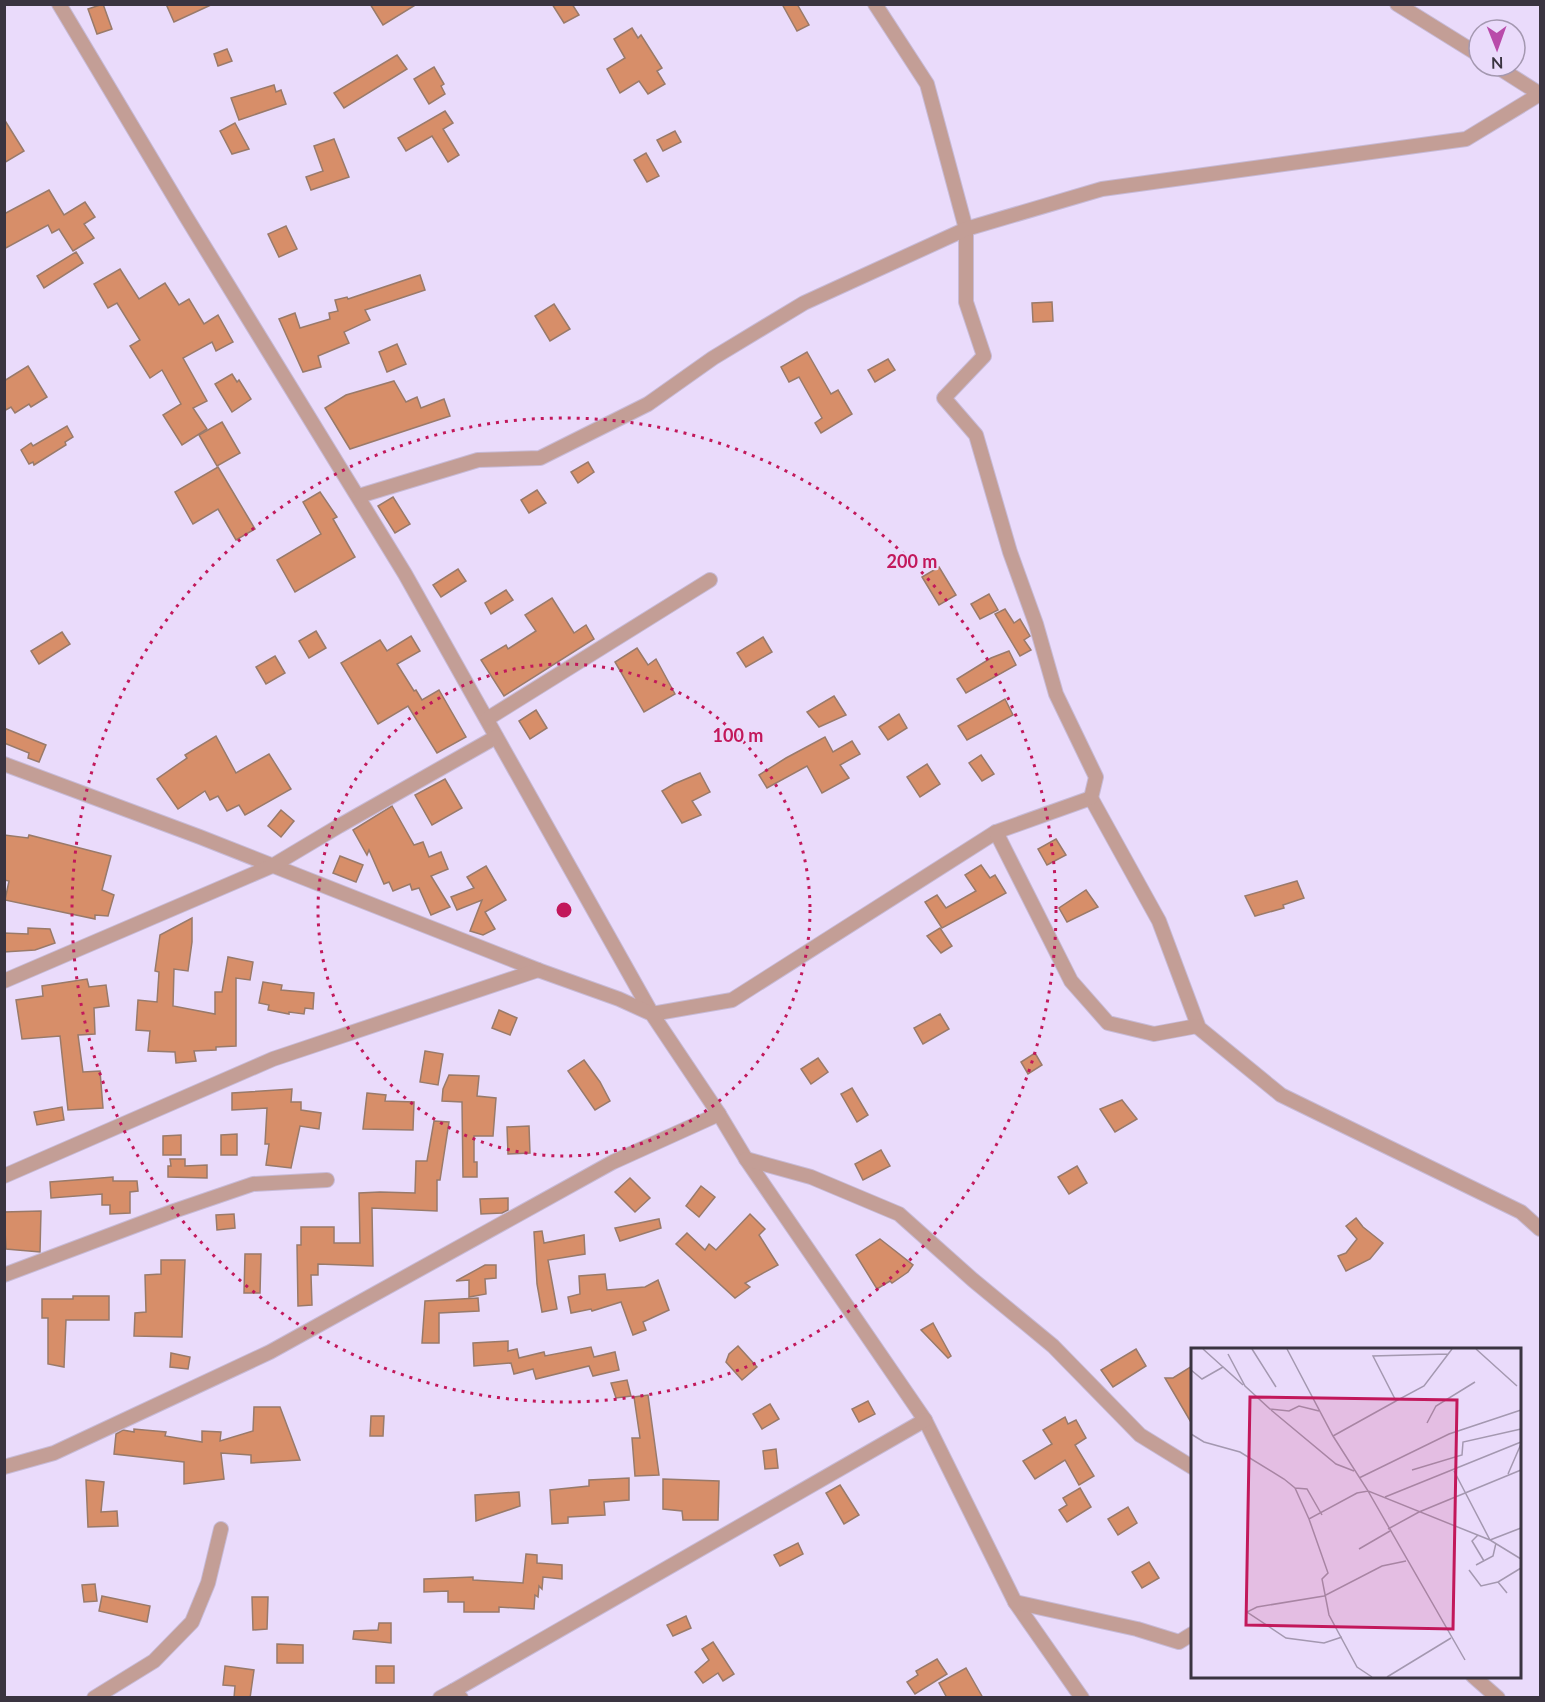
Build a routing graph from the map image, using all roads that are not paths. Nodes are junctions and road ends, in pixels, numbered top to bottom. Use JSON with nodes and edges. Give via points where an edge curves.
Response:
{"nodes":[{"id":1,"x":59,"y":4,"type":"edge"},
{"id":2,"x":875,"y":4,"type":"edge"},
{"id":3,"x":1397,"y":4,"type":"edge"},
{"id":4,"x":1467,"y":48,"type":"edge"},
{"id":5,"x":1515,"y":78,"type":"edge"},
{"id":6,"x":1540,"y":94,"type":"edge"},
{"id":7,"x":966,"y":229,"type":"junction"},
{"id":8,"x":359,"y":496,"type":"junction"},
{"id":9,"x":710,"y":580,"type":"dead end"},
{"id":10,"x":487,"y":719,"type":"junction"},
{"id":11,"x":496,"y":737,"type":"junction"},
{"id":12,"x":4,"y":764,"type":"edge"},
{"id":13,"x":1090,"y":798,"type":"junction"},
{"id":14,"x":996,"y":832,"type":"junction"},
{"id":15,"x":272,"y":867,"type":"junction"},
{"id":16,"x":538,"y":970,"type":"junction"},
{"id":17,"x":4,"y":981,"type":"edge"},
{"id":18,"x":652,"y":1014,"type":"junction"},
{"id":19,"x":1197,"y":1026,"type":"dead end"},
{"id":20,"x":719,"y":1114,"type":"junction"},
{"id":21,"x":746,"y":1159,"type":"junction"},
{"id":22,"x":7,"y":1170,"type":"edge"},
{"id":23,"x":327,"y":1180,"type":"dead end"},
{"id":24,"x":1540,"y":1229,"type":"edge"},
{"id":25,"x":4,"y":1275,"type":"edge"},
{"id":26,"x":925,"y":1420,"type":"junction"},
{"id":27,"x":1191,"y":1466,"type":"edge"},
{"id":28,"x":4,"y":1467,"type":"edge"},
{"id":29,"x":221,"y":1529,"type":"dead end"},
{"id":30,"x":1015,"y":1602,"type":"junction"},
{"id":31,"x":1191,"y":1635,"type":"edge"},
{"id":32,"x":1474,"y":1678,"type":"edge"},
{"id":33,"x":451,"y":1695,"type":"edge"},
{"id":34,"x":94,"y":1698,"type":"edge"},
{"id":35,"x":1082,"y":1698,"type":"edge"},
{"id":36,"x":1498,"y":1698,"type":"edge"}],
"edges":[{"from":1,"to":8,"type":"street","via":[[184,215]]},
{"from":2,"to":7,"type":"street","via":[[927,84]]},
{"from":3,"to":4,"type":"street"},
{"from":5,"to":6,"type":"street"},
{"from":6,"to":7,"type":"street","via":[[1466,139],[1102,189]]},
{"from":7,"to":8,"type":"street","via":[[804,303],[648,404],[540,458],[478,460]]},
{"from":7,"to":13,"type":"street","via":[[966,302],[984,356],[944,398],[976,435],[1056,694],[1096,777]]},
{"from":8,"to":10,"type":"street"},
{"from":9,"to":10,"type":"street"},
{"from":10,"to":11,"type":"street"},
{"from":11,"to":15,"type":"street"},
{"from":11,"to":18,"type":"street"},
{"from":12,"to":15,"type":"street"},
{"from":13,"to":14,"type":"street"},
{"from":13,"to":24,"type":"street","via":[[1159,921],[1198,1028],[1281,1095],[1521,1212]]},
{"from":14,"to":18,"type":"street","via":[[732,1000]]},
{"from":14,"to":19,"type":"street","via":[[1071,981],[1108,1023],[1154,1034]]},
{"from":15,"to":16,"type":"street"},
{"from":15,"to":17,"type":"street"},
{"from":16,"to":18,"type":"street"},
{"from":16,"to":22,"type":"street","via":[[273,1059]]},
{"from":18,"to":20,"type":"street"},
{"from":20,"to":21,"type":"street"},
{"from":20,"to":28,"type":"street","via":[[613,1162],[270,1352],[54,1453]]},
{"from":21,"to":26,"type":"street"},
{"from":21,"to":27,"type":"street","via":[[811,1177],[899,1214],[1053,1346],[1140,1435]]},
{"from":23,"to":25,"type":"street","via":[[253,1184]]},
{"from":26,"to":30,"type":"street"},
{"from":26,"to":33,"type":"street"},
{"from":29,"to":34,"type":"street","via":[[208,1583],[192,1622],[154,1661]]},
{"from":30,"to":31,"type":"street","via":[[1179,1642]]},
{"from":30,"to":35,"type":"street"},
{"from":32,"to":36,"type":"street"}]}
